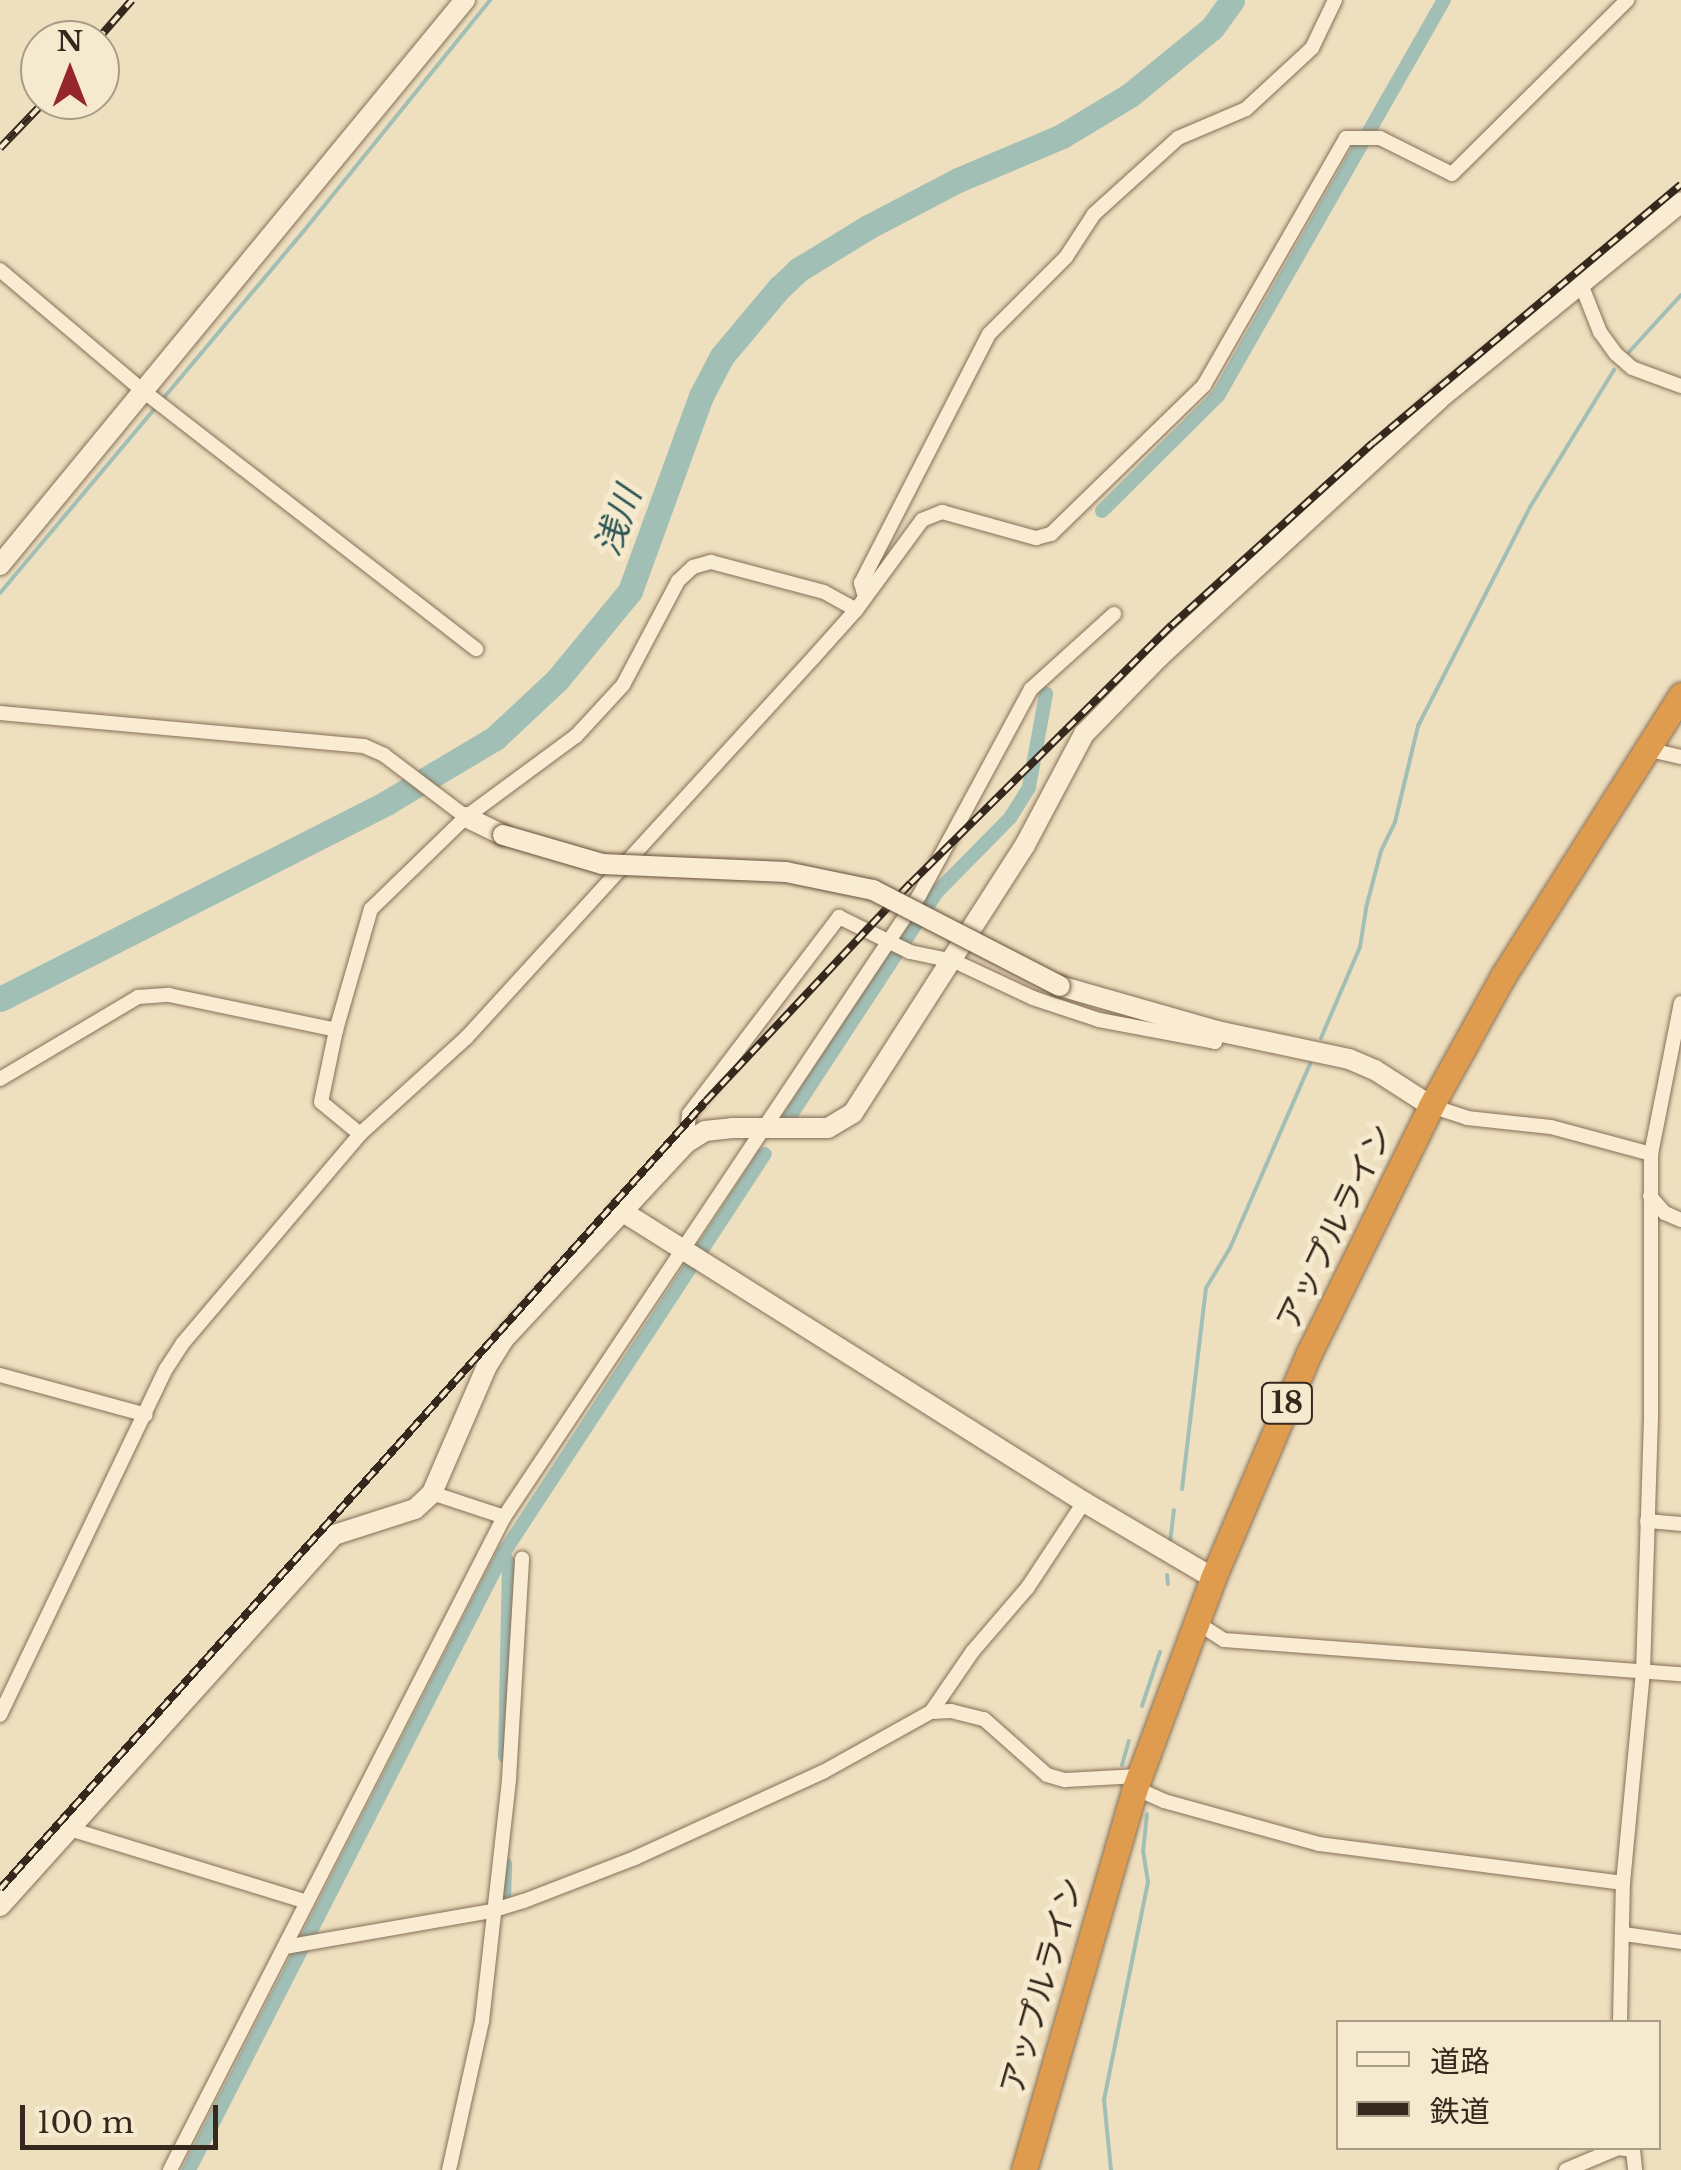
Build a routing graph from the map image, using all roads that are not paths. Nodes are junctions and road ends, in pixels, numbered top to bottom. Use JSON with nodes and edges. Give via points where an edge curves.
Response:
{"nodes":[{"id":1,"x":465,"y":0,"type":"edge"},
{"id":2,"x":1335,"y":0,"type":"edge"},
{"id":3,"x":1627,"y":0,"type":"edge"},
{"id":4,"x":1681,"y":202,"type":"edge"},
{"id":5,"x":0,"y":270,"type":"edge"},
{"id":6,"x":1581,"y":284,"type":"junction"},
{"id":7,"x":1681,"y":386,"type":"edge"},
{"id":8,"x":142,"y":390,"type":"junction"},
{"id":9,"x":0,"y":565,"type":"edge"},
{"id":10,"x":861,"y":604,"type":"junction"},
{"id":11,"x":1114,"y":614,"type":"dead end"},
{"id":12,"x":476,"y":649,"type":"dead end"},
{"id":13,"x":1681,"y":695,"type":"edge"},
{"id":14,"x":0,"y":713,"type":"edge"},
{"id":15,"x":1646,"y":750,"type":"junction"},
{"id":16,"x":1681,"y":757,"type":"edge"},
{"id":17,"x":466,"y":816,"type":"junction"},
{"id":18,"x":898,"y":944,"type":"junction"},
{"id":19,"x":954,"y":961,"type":"junction"},
{"id":20,"x":1681,"y":1004,"type":"edge"},
{"id":21,"x":336,"y":1030,"type":"junction"},
{"id":22,"x":1217,"y":1031,"type":"junction"},
{"id":23,"x":0,"y":1078,"type":"edge"},
{"id":24,"x":1430,"y":1106,"type":"junction"},
{"id":25,"x":766,"y":1129,"type":"junction"},
{"id":26,"x":360,"y":1134,"type":"junction"},
{"id":27,"x":686,"y":1143,"type":"junction"},
{"id":28,"x":1651,"y":1154,"type":"junction"},
{"id":29,"x":1650,"y":1196,"type":"junction"},
{"id":30,"x":620,"y":1210,"type":"junction"},
{"id":31,"x":1681,"y":1220,"type":"edge"},
{"id":32,"x":691,"y":1259,"type":"junction"},
{"id":33,"x":0,"y":1375,"type":"edge"},
{"id":34,"x":146,"y":1416,"type":"junction"},
{"id":35,"x":432,"y":1493,"type":"junction"},
{"id":36,"x":1084,"y":1502,"type":"junction"},
{"id":37,"x":504,"y":1517,"type":"junction"},
{"id":38,"x":1648,"y":1520,"type":"junction"},
{"id":39,"x":1681,"y":1524,"type":"edge"},
{"id":40,"x":522,"y":1558,"type":"dead end"},
{"id":41,"x":1213,"y":1578,"type":"junction"},
{"id":42,"x":1196,"y":1622,"type":"junction"},
{"id":43,"x":1643,"y":1672,"type":"junction"},
{"id":44,"x":1681,"y":1674,"type":"edge"},
{"id":45,"x":931,"y":1712,"type":"junction"},
{"id":46,"x":0,"y":1715,"type":"edge"},
{"id":47,"x":1137,"y":1782,"type":"junction"},
{"id":48,"x":70,"y":1829,"type":"junction"},
{"id":49,"x":1623,"y":1884,"type":"junction"},
{"id":50,"x":307,"y":1902,"type":"junction"},
{"id":51,"x":0,"y":1906,"type":"edge"},
{"id":52,"x":491,"y":1912,"type":"junction"},
{"id":53,"x":1624,"y":1934,"type":"junction"},
{"id":54,"x":1681,"y":1942,"type":"edge"},
{"id":55,"x":289,"y":1947,"type":"junction"},
{"id":56,"x":1620,"y":2020,"type":"edge"},
{"id":57,"x":1613,"y":2150,"type":"edge"},
{"id":58,"x":170,"y":2170,"type":"edge"},
{"id":59,"x":449,"y":2170,"type":"edge"},
{"id":60,"x":1024,"y":2170,"type":"edge"},
{"id":61,"x":1566,"y":2170,"type":"edge"}],
"edges":[{"from":1,"to":8,"type":"street"},
{"from":2,"to":10,"type":"street","via":[[1312,48],[1246,109],[1178,138],[1094,214],[1066,257],[989,334],[861,583]]},
{"from":3,"to":10,"type":"street","via":[[1452,174],[1380,138],[1346,138],[1204,384],[1051,534],[1036,538],[942,512],[922,520]]},
{"from":4,"to":6,"type":"street"},
{"from":5,"to":8,"type":"street"},
{"from":6,"to":7,"type":"street","via":[[1616,354],[1632,368]]},
{"from":6,"to":19,"type":"street","via":[[1439,399],[1267,554],[1084,734],[1048,808]]},
{"from":8,"to":9,"type":"street"},
{"from":8,"to":12,"type":"street"},
{"from":10,"to":17,"type":"street","via":[[710,562],[693,567],[678,581],[623,685],[576,736]]},
{"from":10,"to":26,"type":"street","via":[[466,1038]]},
{"from":11,"to":18,"type":"street","via":[[1031,689]]},
{"from":13,"to":15,"type":"highway","name":"アップルライン","number":"18"},
{"from":14,"to":17,"type":"street","via":[[364,746]]},
{"from":15,"to":16,"type":"street"},
{"from":15,"to":24,"type":"highway","name":"アップルライン","number":"18","via":[[1503,976]]},
{"from":17,"to":21,"type":"street","via":[[371,909]]},
{"from":17,"to":22,"type":"street","bridge":true,"via":[[502,835],[602,864],[786,872],[872,890],[1060,986]]},
{"from":18,"to":19,"type":"street"},
{"from":18,"to":25,"type":"street"},
{"from":18,"to":27,"type":"street","via":[[839,918],[689,1114]]},
{"from":19,"to":22,"type":"street","via":[[1099,1020],[1215,1042]]},
{"from":19,"to":25,"type":"street","via":[[853,1113],[828,1128]]},
{"from":20,"to":28,"type":"street"},
{"from":21,"to":23,"type":"street","via":[[169,995],[138,997]]},
{"from":21,"to":26,"type":"street","via":[[322,1102]]},
{"from":22,"to":24,"type":"street","via":[[1349,1059]]},
{"from":24,"to":28,"type":"street","via":[[1467,1118],[1551,1127]]},
{"from":24,"to":41,"type":"highway","name":"アップルライン","number":"18","via":[[1309,1353]]},
{"from":25,"to":27,"type":"street","via":[[705,1131]]},
{"from":25,"to":32,"type":"street"},
{"from":26,"to":34,"type":"street","via":[[184,1343]]},
{"from":27,"to":30,"type":"street"},
{"from":28,"to":29,"type":"street"},
{"from":29,"to":31,"type":"street"},
{"from":29,"to":38,"type":"street"},
{"from":30,"to":32,"type":"street"},
{"from":30,"to":35,"type":"street","via":[[504,1340]]},
{"from":32,"to":36,"type":"street"},
{"from":32,"to":37,"type":"street"},
{"from":33,"to":34,"type":"street"},
{"from":34,"to":46,"type":"street"},
{"from":35,"to":37,"type":"street"},
{"from":35,"to":48,"type":"street","via":[[416,1509],[334,1535]]},
{"from":36,"to":41,"type":"street"},
{"from":36,"to":45,"type":"street"},
{"from":37,"to":50,"type":"street"},
{"from":38,"to":39,"type":"street"},
{"from":38,"to":43,"type":"street"},
{"from":40,"to":52,"type":"street","via":[[508,1779]]},
{"from":41,"to":42,"type":"highway","name":"アップルライン","number":"18"},
{"from":42,"to":43,"type":"street","via":[[1224,1640]]},
{"from":42,"to":47,"type":"highway","name":"アップルライン","number":"18"},
{"from":43,"to":44,"type":"street"},
{"from":43,"to":49,"type":"street"},
{"from":45,"to":47,"type":"street","via":[[984,1719],[1046,1775]]},
{"from":45,"to":52,"type":"street","via":[[823,1772],[635,1858]]},
{"from":47,"to":49,"type":"street","via":[[1164,1801],[1319,1844]]},
{"from":47,"to":60,"type":"highway","name":"アップルライン","number":"18"},
{"from":48,"to":50,"type":"street"},
{"from":48,"to":51,"type":"street"},
{"from":49,"to":53,"type":"street"},
{"from":50,"to":55,"type":"street"},
{"from":52,"to":55,"type":"street"},
{"from":52,"to":59,"type":"street","via":[[482,2022]]},
{"from":53,"to":54,"type":"street"},
{"from":53,"to":56,"type":"street"},
{"from":55,"to":58,"type":"street"},
{"from":57,"to":61,"type":"street"}]}
